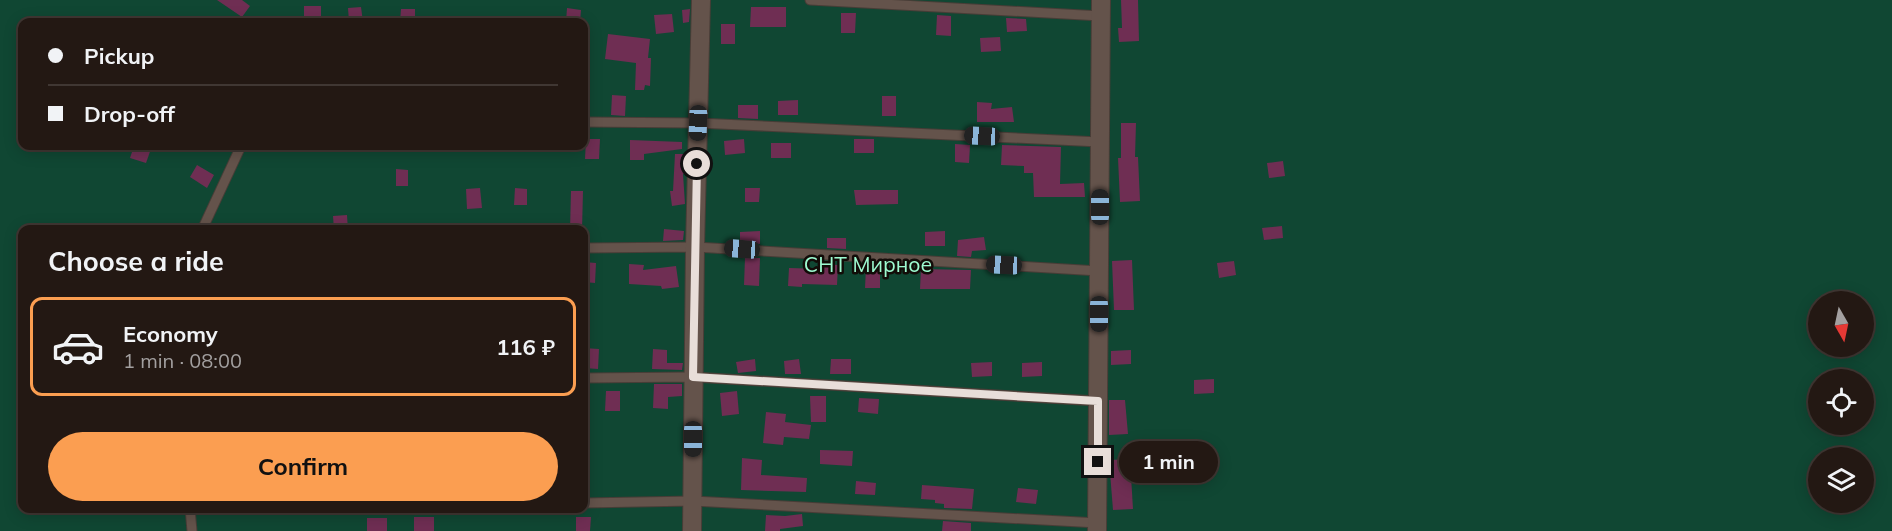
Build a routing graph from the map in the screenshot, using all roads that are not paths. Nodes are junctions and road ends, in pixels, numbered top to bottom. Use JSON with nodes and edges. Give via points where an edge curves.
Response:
{"nodes":[{"id":1,"x":701,"y":0,"type":"edge"},
{"id":2,"x":810,"y":0,"type":"edge"},
{"id":3,"x":1101,"y":8,"type":"edge"},
{"id":4,"x":588,"y":122,"type":"edge"},
{"id":5,"x":698,"y":123,"type":"junction"},
{"id":6,"x":1100,"y":142,"type":"junction"},
{"id":7,"x":239,"y":150,"type":"edge"},
{"id":8,"x":204,"y":225,"type":"edge"},
{"id":9,"x":694,"y":247,"type":"junction"},
{"id":10,"x":588,"y":248,"type":"edge"},
{"id":11,"x":1099,"y":271,"type":"junction"},
{"id":12,"x":693,"y":377,"type":"junction"},
{"id":13,"x":588,"y":378,"type":"edge"},
{"id":14,"x":1098,"y":401,"type":"junction"},
{"id":15,"x":693,"y":501,"type":"junction"},
{"id":16,"x":588,"y":503,"type":"edge"},
{"id":17,"x":190,"y":513,"type":"edge"},
{"id":18,"x":1097,"y":527,"type":"edge"},
{"id":19,"x":192,"y":531,"type":"edge"},
{"id":20,"x":692,"y":531,"type":"edge"}],
"edges":[{"from":1,"to":5,"type":"street"},
{"from":2,"to":3,"type":"lane"},
{"from":3,"to":6,"type":"street"},
{"from":4,"to":5,"type":"lane"},
{"from":5,"to":6,"type":"lane"},
{"from":5,"to":9,"type":"street"},
{"from":6,"to":11,"type":"street"},
{"from":7,"to":8,"type":"lane"},
{"from":9,"to":10,"type":"lane"},
{"from":9,"to":11,"type":"lane"},
{"from":9,"to":12,"type":"street"},
{"from":11,"to":14,"type":"street"},
{"from":12,"to":13,"type":"lane"},
{"from":12,"to":14,"type":"lane"},
{"from":12,"to":15,"type":"street"},
{"from":14,"to":18,"type":"street"},
{"from":15,"to":16,"type":"lane"},
{"from":15,"to":18,"type":"lane"},
{"from":15,"to":20,"type":"street"},
{"from":17,"to":19,"type":"lane"}]}
